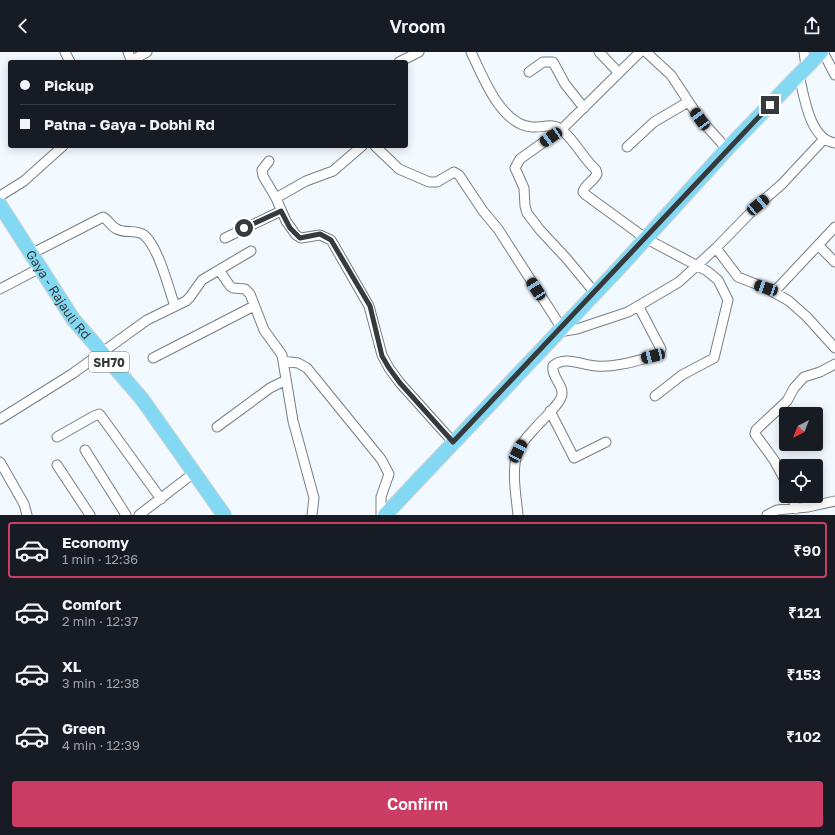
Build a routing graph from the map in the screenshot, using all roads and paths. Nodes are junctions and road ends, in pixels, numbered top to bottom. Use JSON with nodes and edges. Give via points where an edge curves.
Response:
{"nodes":[{"id":1,"x":147,"y":52,"type":"edge"},
{"id":2,"x":418,"y":52,"type":"edge"},
{"id":3,"x":471,"y":52,"type":"edge"},
{"id":4,"x":599,"y":52,"type":"edge"},
{"id":5,"x":640,"y":52,"type":"edge"},
{"id":6,"x":646,"y":52,"type":"edge"},
{"id":7,"x":804,"y":52,"type":"edge"},
{"id":8,"x":822,"y":52,"type":"edge"},
{"id":9,"x":135,"y":60,"type":"edge"},
{"id":10,"x":403,"y":60,"type":"edge"},
{"id":11,"x":802,"y":71,"type":"junction"},
{"id":12,"x":529,"y":72,"type":"dead end"},
{"id":13,"x":619,"y":73,"type":"junction"},
{"id":14,"x":835,"y":75,"type":"edge"},
{"id":15,"x":688,"y":102,"type":"junction"},
{"id":16,"x":584,"y":108,"type":"junction"},
{"id":17,"x":562,"y":129,"type":"junction"},
{"id":18,"x":824,"y":139,"type":"junction"},
{"id":19,"x":835,"y":142,"type":"edge"},
{"id":20,"x":627,"y":147,"type":"dead end"},
{"id":21,"x":61,"y":148,"type":"edge"},
{"id":22,"x":360,"y":148,"type":"edge"},
{"id":23,"x":376,"y":148,"type":"edge"},
{"id":24,"x":727,"y":149,"type":"junction"},
{"id":25,"x":269,"y":161,"type":"dead end"},
{"id":26,"x":0,"y":196,"type":"edge"},
{"id":27,"x":276,"y":198,"type":"junction"},
{"id":28,"x":0,"y":205,"type":"edge"},
{"id":29,"x":281,"y":211,"type":"junction"},
{"id":30,"x":835,"y":227,"type":"edge"},
{"id":31,"x":225,"y":238,"type":"dead end"},
{"id":32,"x":646,"y":238,"type":"junction"},
{"id":33,"x":818,"y":245,"type":"junction"},
{"id":34,"x":716,"y":248,"type":"junction"},
{"id":35,"x":251,"y":251,"type":"dead end"},
{"id":36,"x":31,"y":254,"type":"junction"},
{"id":37,"x":835,"y":262,"type":"edge"},
{"id":38,"x":698,"y":266,"type":"junction"},
{"id":39,"x":40,"y":268,"type":"junction"},
{"id":40,"x":219,"y":270,"type":"junction"},
{"id":41,"x":0,"y":289,"type":"edge"},
{"id":42,"x":595,"y":292,"type":"junction"},
{"id":43,"x":774,"y":292,"type":"junction"},
{"id":44,"x":175,"y":306,"type":"junction"},
{"id":45,"x":254,"y":306,"type":"junction"},
{"id":46,"x":639,"y":307,"type":"junction"},
{"id":47,"x":559,"y":329,"type":"junction"},
{"id":48,"x":835,"y":348,"type":"edge"},
{"id":49,"x":101,"y":353,"type":"junction"},
{"id":50,"x":153,"y":358,"type":"dead end"},
{"id":51,"x":283,"y":361,"type":"junction"},
{"id":52,"x":835,"y":364,"type":"edge"},
{"id":53,"x":286,"y":380,"type":"junction"},
{"id":54,"x":655,"y":396,"type":"dead end"},
{"id":55,"x":550,"y":411,"type":"junction"},
{"id":56,"x":0,"y":419,"type":"edge"},
{"id":57,"x":217,"y":427,"type":"dead end"},
{"id":58,"x":57,"y":437,"type":"dead end"},
{"id":59,"x":453,"y":442,"type":"junction"},
{"id":60,"x":606,"y":442,"type":"dead end"},
{"id":61,"x":85,"y":450,"type":"dead end"},
{"id":62,"x":0,"y":462,"type":"edge"},
{"id":63,"x":58,"y":465,"type":"dead end"},
{"id":64,"x":779,"y":470,"type":"edge"},
{"id":65,"x":195,"y":472,"type":"junction"},
{"id":66,"x":161,"y":499,"type":"junction"},
{"id":67,"x":835,"y":501,"type":"edge"},
{"id":68,"x":794,"y":503,"type":"edge"},
{"id":69,"x":796,"y":509,"type":"junction"},
{"id":70,"x":27,"y":515,"type":"edge"},
{"id":71,"x":90,"y":515,"type":"edge"},
{"id":72,"x":126,"y":515,"type":"edge"},
{"id":73,"x":139,"y":515,"type":"edge"},
{"id":74,"x":224,"y":515,"type":"edge"},
{"id":75,"x":312,"y":515,"type":"edge"},
{"id":76,"x":382,"y":515,"type":"edge"},
{"id":77,"x":385,"y":515,"type":"edge"},
{"id":78,"x":518,"y":515,"type":"edge"},
{"id":79,"x":767,"y":515,"type":"edge"}],
"edges":[{"from":1,"to":9,"type":"street"},
{"from":2,"to":10,"type":"street"},
{"from":3,"to":17,"type":"street","via":[[491,92],[516,122],[532,127],[551,126]]},
{"from":4,"to":13,"type":"street"},
{"from":5,"to":13,"type":"street"},
{"from":6,"to":15,"type":"street","via":[[671,75]]},
{"from":7,"to":11,"type":"street"},
{"from":8,"to":11,"type":"main road"},
{"from":8,"to":14,"type":"street"},
{"from":11,"to":18,"type":"street","via":[[811,119]]},
{"from":11,"to":24,"type":"main road"},
{"from":12,"to":16,"type":"street","via":[[543,62],[553,62],[565,84]]},
{"from":13,"to":16,"type":"street"},
{"from":15,"to":20,"type":"street","via":[[654,122]]},
{"from":15,"to":24,"type":"street"},
{"from":16,"to":17,"type":"street"},
{"from":17,"to":32,"type":"street","via":[[596,170],[596,177],[583,192]]},
{"from":17,"to":42,"type":"street","via":[[520,159],[516,163],[515,171],[524,188],[524,206],[527,213],[542,234]]},
{"from":18,"to":19,"type":"street"},
{"from":18,"to":34,"type":"street"},
{"from":21,"to":26,"type":"street","via":[[24,181]]},
{"from":22,"to":27,"type":"street","via":[[333,171],[306,181]]},
{"from":23,"to":47,"type":"street","via":[[399,169],[429,182],[437,182],[454,172],[459,175],[498,229]]},
{"from":24,"to":32,"type":"main road"},
{"from":25,"to":27,"type":"street","via":[[262,170],[263,176]]},
{"from":27,"to":29,"type":"street"},
{"from":28,"to":36,"type":"main road","name":"Gaya - Rajauli Rd","number":"SH70"},
{"from":29,"to":31,"type":"street"},
{"from":29,"to":59,"type":"street","via":[[290,228],[300,238],[320,234],[331,240],[370,306],[382,356],[389,368]]},
{"from":30,"to":33,"type":"street"},
{"from":32,"to":38,"type":"street"},
{"from":32,"to":42,"type":"main road"},
{"from":33,"to":37,"type":"street"},
{"from":33,"to":43,"type":"street"},
{"from":34,"to":38,"type":"street"},
{"from":34,"to":43,"type":"street","via":[[738,277]]},
{"from":35,"to":40,"type":"street"},
{"from":36,"to":39,"type":"main road","name":"Gaya - Rajauli Rd","number":"SH70"},
{"from":36,"to":44,"type":"street","via":[[103,217],[117,230],[133,231],[147,238],[156,253]]},
{"from":38,"to":46,"type":"street","via":[[679,282]]},
{"from":38,"to":54,"type":"street","via":[[718,280],[728,300],[714,358],[682,375]]},
{"from":39,"to":41,"type":"street"},
{"from":39,"to":49,"type":"main road","name":"Gaya - Rajauli Rd","number":"SH70","via":[[73,319]]},
{"from":40,"to":44,"type":"street","via":[[202,280],[190,297]]},
{"from":40,"to":45,"type":"street","via":[[230,286],[248,291]]},
{"from":42,"to":47,"type":"main road"},
{"from":43,"to":48,"type":"street","via":[[798,308]]},
{"from":44,"to":49,"type":"street","via":[[147,320]]},
{"from":45,"to":50,"type":"street"},
{"from":45,"to":51,"type":"street","via":[[264,330],[279,349]]},
{"from":46,"to":47,"type":"street","via":[[589,325]]},
{"from":46,"to":55,"type":"street","via":[[661,352],[607,366],[569,361],[555,364],[553,371],[562,396]]},
{"from":47,"to":59,"type":"main road"},
{"from":49,"to":56,"type":"street"},
{"from":49,"to":65,"type":"main road","name":"Gaya - Rajauli Rd","number":"SH70","via":[[142,400]]},
{"from":51,"to":53,"type":"street"},
{"from":51,"to":76,"type":"street","via":[[298,363],[307,368],[381,459],[389,474],[381,497]]},
{"from":52,"to":64,"type":"street","via":[[804,377],[787,401],[756,430],[756,437]]},
{"from":53,"to":57,"type":"street","via":[[270,388]]},
{"from":53,"to":75,"type":"street","via":[[293,421],[314,498]]},
{"from":55,"to":60,"type":"street","via":[[574,458]]},
{"from":55,"to":78,"type":"street","via":[[518,451],[515,470]]},
{"from":58,"to":66,"type":"street","via":[[99,414]]},
{"from":59,"to":77,"type":"main road"},
{"from":61,"to":72,"type":"street"},
{"from":62,"to":70,"type":"street","via":[[24,504]]},
{"from":63,"to":71,"type":"street"},
{"from":65,"to":66,"type":"street"},
{"from":65,"to":74,"type":"main road","name":"Gaya - Rajauli Rd","number":"SH70"},
{"from":66,"to":73,"type":"street"},
{"from":67,"to":69,"type":"street"},
{"from":68,"to":69,"type":"street"},
{"from":69,"to":79,"type":"street","via":[[777,510]]}]}
